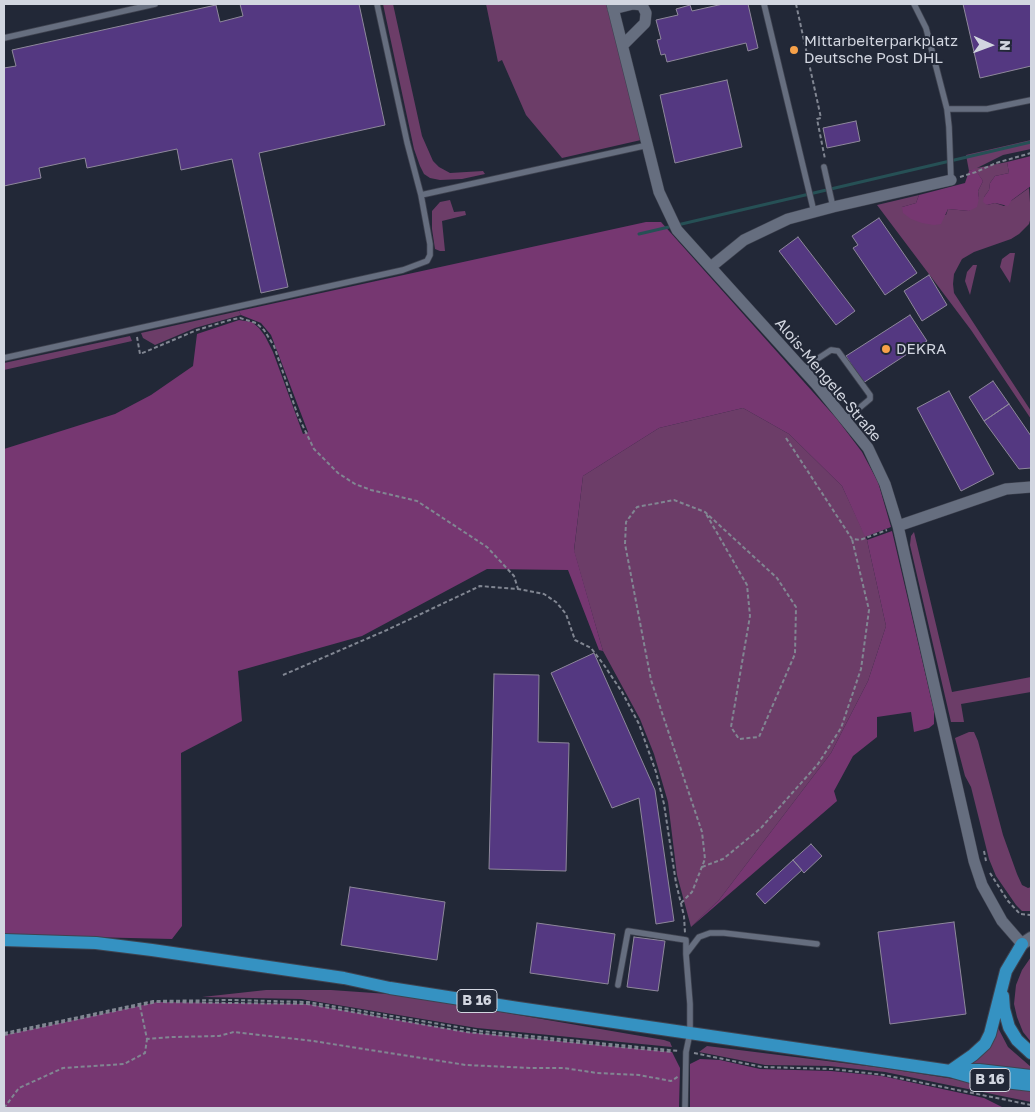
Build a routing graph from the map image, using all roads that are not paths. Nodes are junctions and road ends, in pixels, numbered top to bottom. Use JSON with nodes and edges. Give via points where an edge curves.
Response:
{"nodes":[{"id":1,"x":155,"y":4,"type":"edge"},
{"id":2,"x":377,"y":4,"type":"edge"},
{"id":3,"x":764,"y":4,"type":"edge"},
{"id":4,"x":914,"y":4,"type":"edge"},
{"id":5,"x":612,"y":6,"type":"edge"},
{"id":6,"x":4,"y":38,"type":"edge"},
{"id":7,"x":623,"y":45,"type":"junction"},
{"id":8,"x":1031,"y":100,"type":"edge"},
{"id":9,"x":947,"y":109,"type":"junction"},
{"id":10,"x":648,"y":145,"type":"junction"},
{"id":11,"x":824,"y":167,"type":"road end"},
{"id":12,"x":951,"y":180,"type":"joint"},
{"id":13,"x":421,"y":195,"type":"junction"},
{"id":14,"x":833,"y":207,"type":"junction"},
{"id":15,"x":814,"y":212,"type":"junction"},
{"id":16,"x":712,"y":266,"type":"junction"},
{"id":17,"x":4,"y":358,"type":"edge"},
{"id":18,"x":802,"y":369,"type":"junction"},
{"id":19,"x":845,"y":420,"type":"junction"},
{"id":20,"x":1031,"y":487,"type":"edge"},
{"id":21,"x":898,"y":526,"type":"junction"},
{"id":22,"x":4,"y":940,"type":"edge"},
{"id":23,"x":1027,"y":941,"type":"edge"},
{"id":24,"x":817,"y":944,"type":"dead end"},
{"id":25,"x":686,"y":954,"type":"junction"},
{"id":26,"x":618,"y":986,"type":"dead end"},
{"id":27,"x":1002,"y":988,"type":"junction"},
{"id":28,"x":690,"y":1033,"type":"junction"},
{"id":29,"x":1031,"y":1053,"type":"edge"},
{"id":30,"x":950,"y":1071,"type":"junction"},
{"id":31,"x":1031,"y":1076,"type":"edge"},
{"id":32,"x":1031,"y":1086,"type":"edge"},
{"id":33,"x":685,"y":1108,"type":"edge"}],
"edges":[{"from":1,"to":6,"type":"lane"},
{"from":2,"to":13,"type":"lane"},
{"from":3,"to":15,"type":"lane"},
{"from":4,"to":9,"type":"lane","via":[[926,28]]},
{"from":5,"to":7,"type":"street","name":"Alois-Mengele-Straße"},
{"from":5,"to":7,"type":"street","via":[[642,5],[646,13],[646,23]]},
{"from":7,"to":10,"type":"street","name":"Alois-Mengele-Straße"},
{"from":8,"to":9,"type":"lane","via":[[987,109]]},
{"from":9,"to":12,"type":"lane"},
{"from":10,"to":13,"type":"lane"},
{"from":10,"to":16,"type":"street","name":"Alois-Mengele-Straße","via":[[659,192],[677,230]]},
{"from":11,"to":14,"type":"lane"},
{"from":12,"to":14,"type":"street"},
{"from":13,"to":17,"type":"lane","via":[[430,255],[420,264]]},
{"from":14,"to":15,"type":"street"},
{"from":15,"to":16,"type":"street","via":[[788,219],[744,240]]},
{"from":16,"to":18,"type":"street","name":"Alois-Mengele-Straße"},
{"from":18,"to":19,"type":"street","name":"Alois-Mengele-Straße"},
{"from":18,"to":19,"type":"lane","via":[[831,350],[838,351],[870,395],[870,399]]},
{"from":19,"to":21,"type":"street","name":"Alois-Mengele-Straße","via":[[868,448],[885,484]]},
{"from":20,"to":21,"type":"street","via":[[1006,489]]},
{"from":21,"to":23,"type":"street","name":"Alois-Mengele-Straße","via":[[974,860],[982,885],[1002,921]]},
{"from":22,"to":28,"type":"main road","number":"B 16","via":[[96,943],[152,950]]},
{"from":23,"to":27,"type":"main road","via":[[1006,971]]},
{"from":24,"to":25,"type":"lane","via":[[710,933],[699,938]]},
{"from":25,"to":26,"type":"lane","via":[[686,940],[628,931]]},
{"from":25,"to":28,"type":"lane"},
{"from":27,"to":29,"type":"main road","via":[[1009,1027]]},
{"from":27,"to":30,"type":"main road","via":[[985,1044]]},
{"from":28,"to":30,"type":"main road","number":"B 16"},
{"from":28,"to":33,"type":"lane","via":[[686,1052]]},
{"from":30,"to":31,"type":"main road","number":"B 16","via":[[979,1070]]},
{"from":30,"to":32,"type":"main road","number":"B 16"}]}
